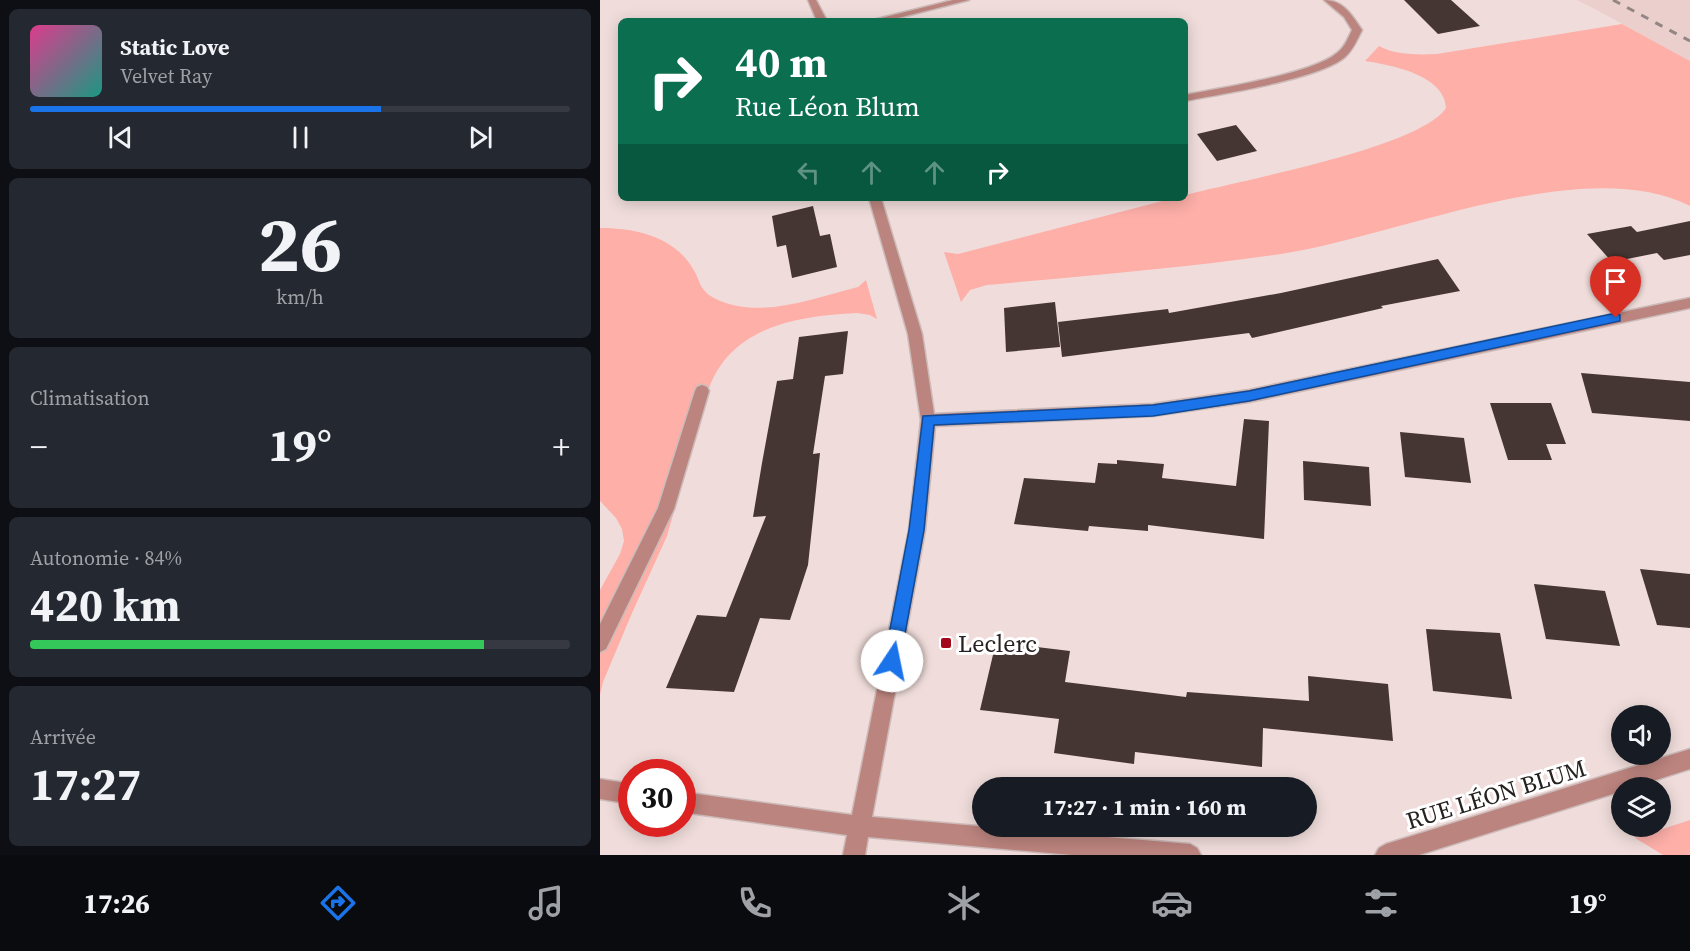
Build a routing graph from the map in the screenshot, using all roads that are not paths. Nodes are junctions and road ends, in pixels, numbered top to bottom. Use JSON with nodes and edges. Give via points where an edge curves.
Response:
{"nodes":[{"id":1,"x":812,"y":0,"type":"edge"},
{"id":2,"x":965,"y":0,"type":"edge"},
{"id":3,"x":1328,"y":0,"type":"edge"},
{"id":4,"x":821,"y":18,"type":"edge"},
{"id":5,"x":887,"y":18,"type":"edge"},
{"id":6,"x":1188,"y":97,"type":"edge"},
{"id":7,"x":876,"y":201,"type":"edge"},
{"id":8,"x":1690,"y":303,"type":"edge"},
{"id":9,"x":702,"y":391,"type":"dead end"},
{"id":10,"x":928,"y":420,"type":"junction"},
{"id":11,"x":600,"y":643,"type":"edge"},
{"id":12,"x":1690,"y":759,"type":"edge"},
{"id":13,"x":600,"y":789,"type":"edge"},
{"id":14,"x":618,"y":792,"type":"edge"},
{"id":15,"x":696,"y":804,"type":"edge"},
{"id":16,"x":861,"y":825,"type":"junction"},
{"id":17,"x":854,"y":855,"type":"edge"},
{"id":18,"x":1190,"y":855,"type":"edge"},
{"id":19,"x":1386,"y":855,"type":"edge"}],
"edges":[{"from":1,"to":4,"type":"street"},
{"from":2,"to":5,"type":"street"},
{"from":3,"to":6,"type":"street","via":[[1348,15],[1357,30],[1338,59]]},
{"from":7,"to":10,"type":"street","via":[[915,334]]},
{"from":8,"to":10,"type":"street","via":[[1249,396],[1153,410]]},
{"from":9,"to":11,"type":"street","via":[[666,509]]},
{"from":10,"to":16,"type":"street","via":[[917,530]]},
{"from":12,"to":19,"type":"street","name":"RUE LÉON BLUM"},
{"from":13,"to":14,"type":"street"},
{"from":15,"to":16,"type":"street"},
{"from":16,"to":17,"type":"street"},
{"from":16,"to":18,"type":"street"}]}
